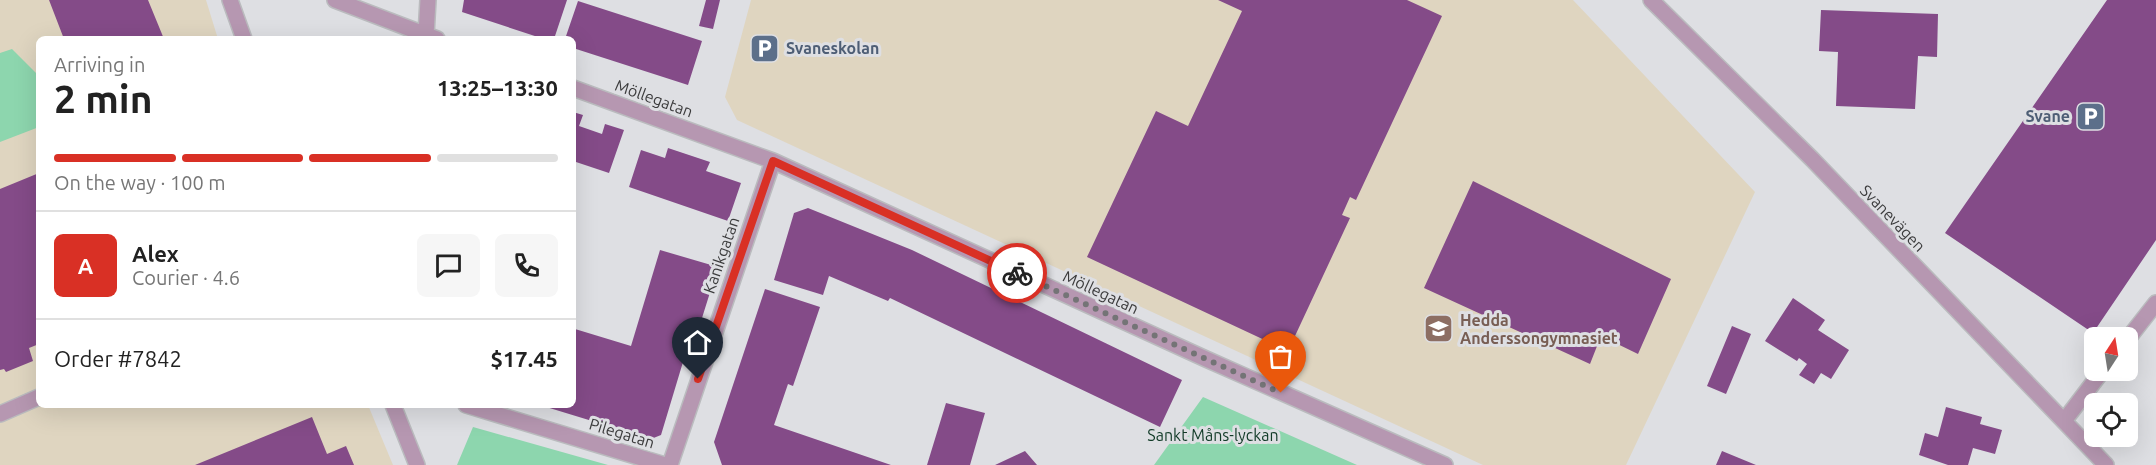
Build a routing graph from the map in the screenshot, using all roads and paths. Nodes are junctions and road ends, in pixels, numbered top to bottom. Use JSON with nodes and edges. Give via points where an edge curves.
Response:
{"nodes":[{"id":1,"x":230,"y":0,"type":"edge"},
{"id":2,"x":335,"y":0,"type":"edge"},
{"id":3,"x":428,"y":0,"type":"edge"},
{"id":4,"x":1651,"y":0,"type":"edge"},
{"id":5,"x":243,"y":36,"type":"edge"},
{"id":6,"x":429,"y":36,"type":"edge"},
{"id":7,"x":432,"y":36,"type":"edge"},
{"id":8,"x":576,"y":89,"type":"edge"},
{"id":9,"x":773,"y":161,"type":"junction"},
{"id":10,"x":2156,"y":303,"type":"edge"},
{"id":11,"x":2137,"y":327,"type":"edge"},
{"id":12,"x":2095,"y":381,"type":"edge"},
{"id":13,"x":36,"y":398,"type":"edge"},
{"id":14,"x":394,"y":408,"type":"edge"},
{"id":15,"x":476,"y":408,"type":"edge"},
{"id":16,"x":0,"y":414,"type":"edge"},
{"id":17,"x":2064,"y":421,"type":"junction"},
{"id":18,"x":417,"y":465,"type":"edge"},
{"id":19,"x":665,"y":465,"type":"edge"},
{"id":20,"x":670,"y":465,"type":"edge"},
{"id":21,"x":1445,"y":465,"type":"edge"},
{"id":22,"x":2106,"y":465,"type":"edge"}],
"edges":[{"from":1,"to":5,"type":"street"},
{"from":2,"to":6,"type":"street"},
{"from":3,"to":7,"type":"street"},
{"from":4,"to":17,"type":"street","name":"Svanevägen","via":[[1812,159]]},
{"from":8,"to":9,"type":"street","name":"Möllegatan"},
{"from":9,"to":20,"type":"street","name":"Kanikgatan"},
{"from":9,"to":21,"type":"street","name":"Möllegatan"},
{"from":10,"to":11,"type":"street"},
{"from":12,"to":17,"type":"street"},
{"from":13,"to":16,"type":"street"},
{"from":14,"to":18,"type":"street"},
{"from":15,"to":19,"type":"street","name":"Pilegatan"},
{"from":17,"to":22,"type":"street","name":"Svanevägen"}]}
